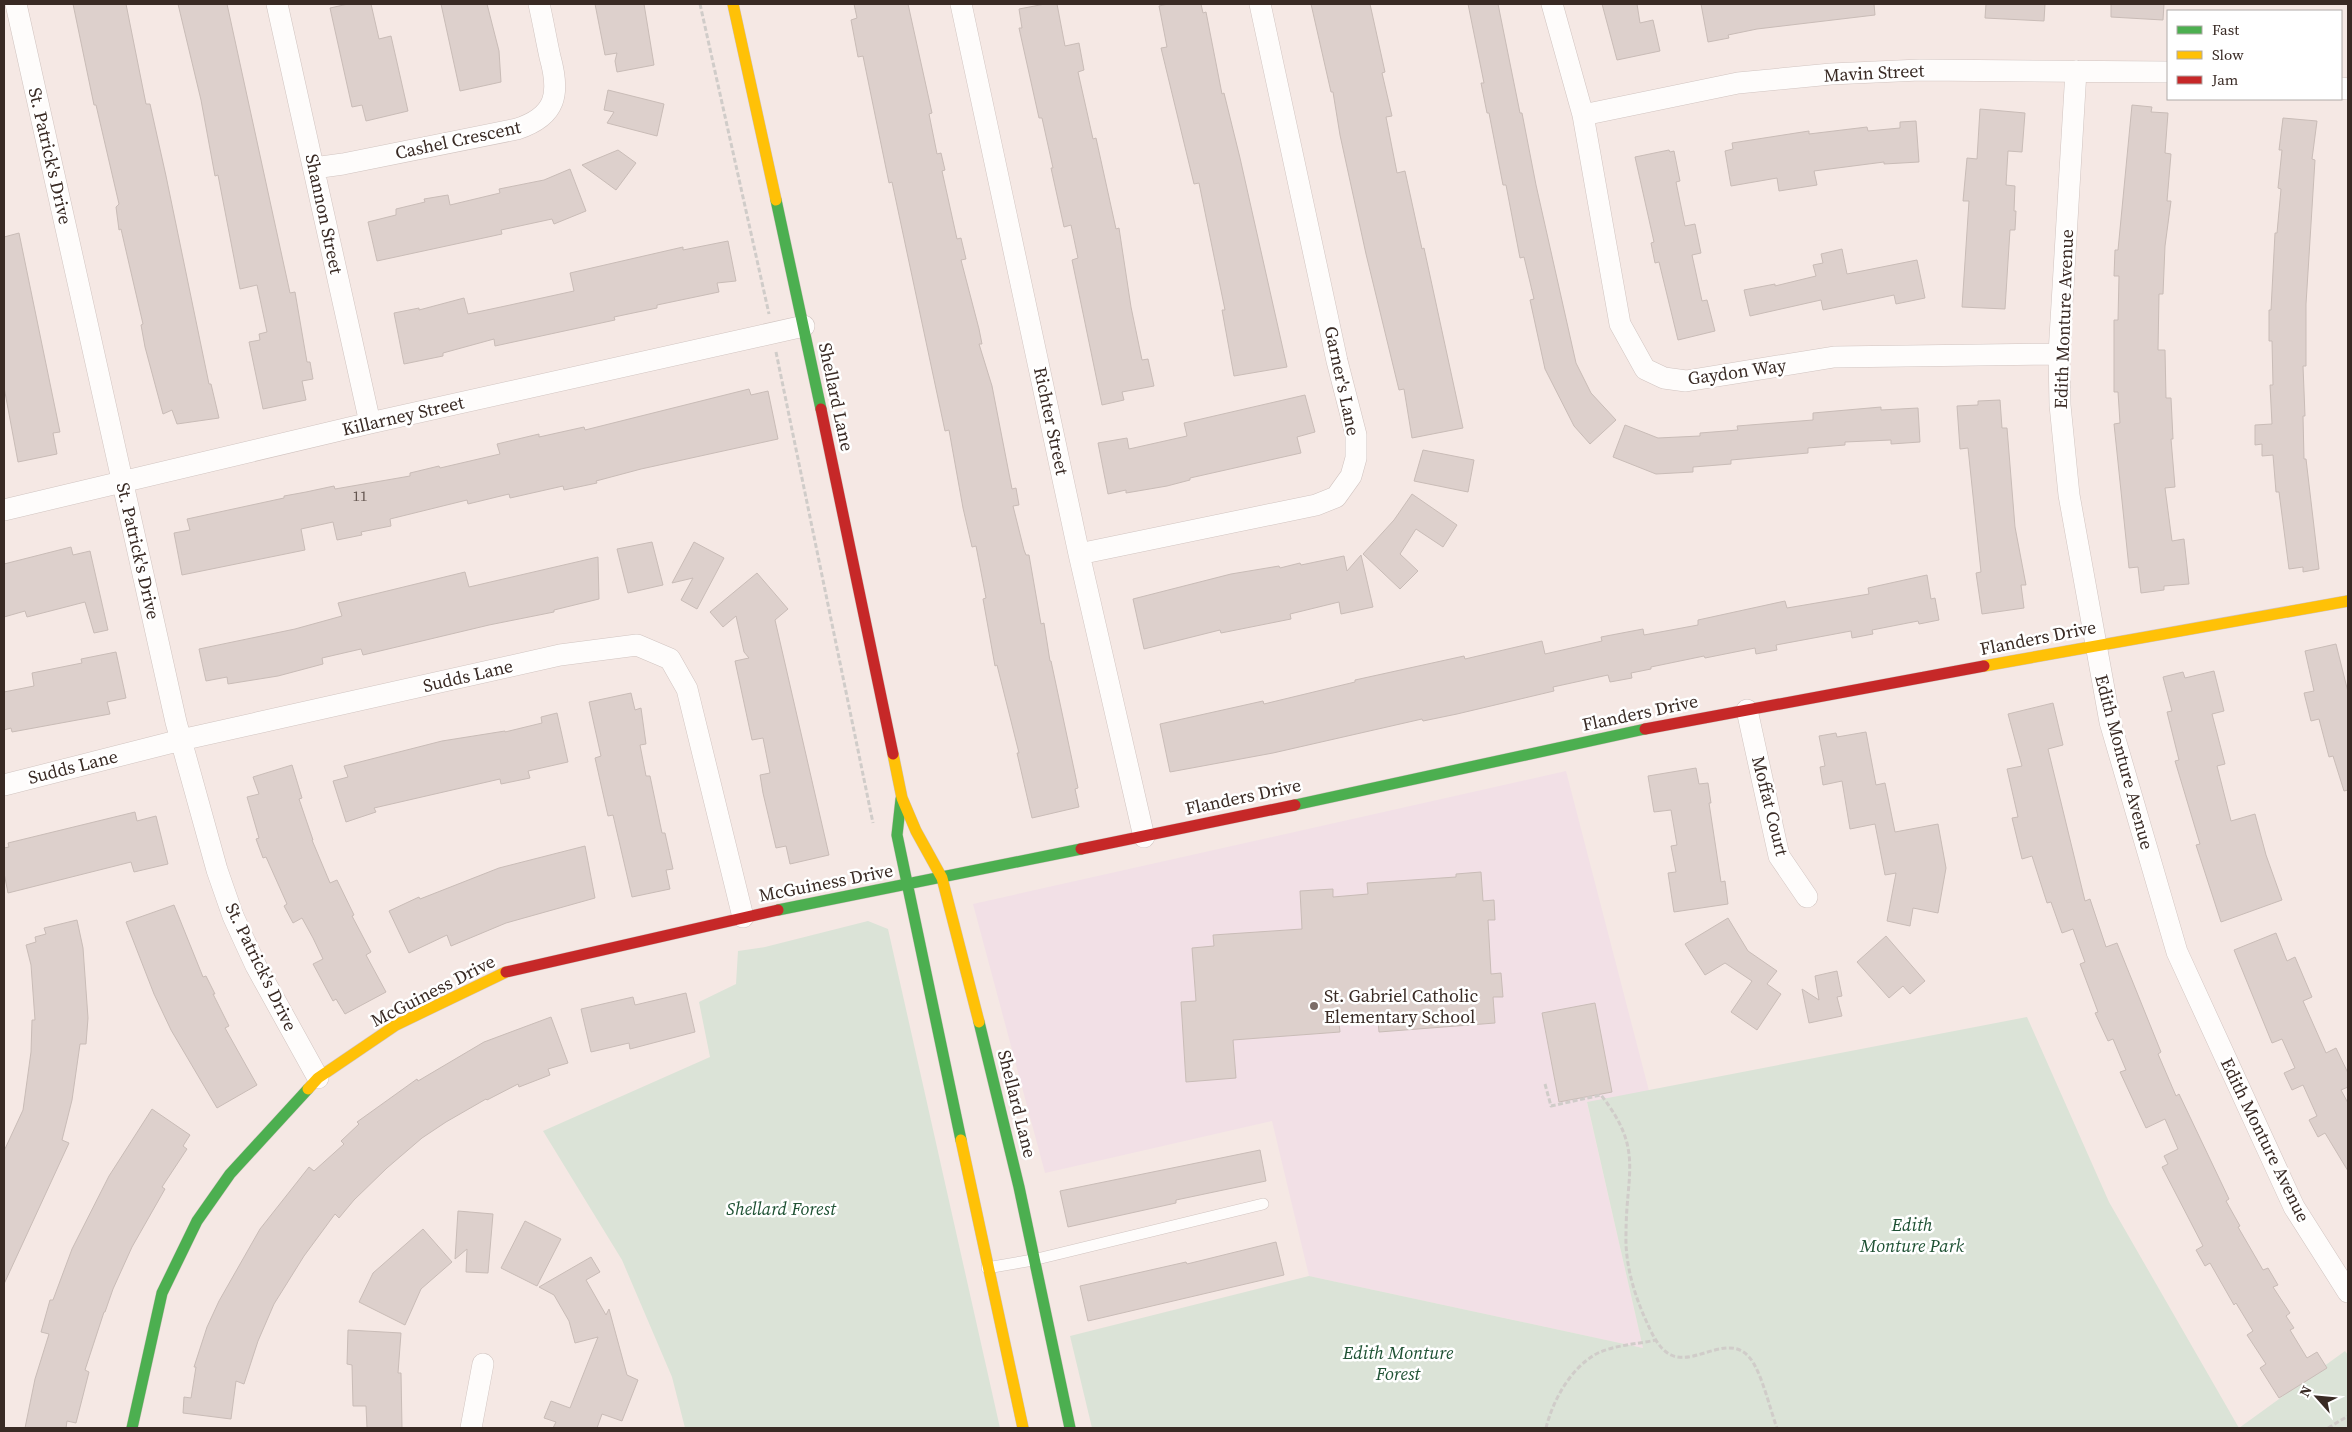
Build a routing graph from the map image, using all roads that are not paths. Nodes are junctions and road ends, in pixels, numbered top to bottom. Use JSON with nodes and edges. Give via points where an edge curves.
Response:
{"nodes":[{"id":1,"x":16,"y":4,"type":"edge"},
{"id":2,"x":278,"y":4,"type":"edge"},
{"id":3,"x":539,"y":4,"type":"edge"},
{"id":4,"x":733,"y":4,"type":"edge"},
{"id":5,"x":961,"y":4,"type":"edge"},
{"id":6,"x":1260,"y":4,"type":"edge"},
{"id":7,"x":1552,"y":4,"type":"edge"},
{"id":8,"x":2076,"y":71,"type":"junction"},
{"id":9,"x":2167,"y":72,"type":"edge"},
{"id":10,"x":1583,"y":115,"type":"junction"},
{"id":11,"x":314,"y":168,"type":"junction"},
{"id":12,"x":804,"y":326,"type":"junction"},
{"id":13,"x":2059,"y":354,"type":"junction"},
{"id":14,"x":370,"y":423,"type":"junction"},
{"id":15,"x":123,"y":482,"type":"junction"},
{"id":16,"x":4,"y":510,"type":"edge"},
{"id":17,"x":1080,"y":554,"type":"junction"},
{"id":18,"x":2348,"y":601,"type":"edge"},
{"id":19,"x":2095,"y":644,"type":"junction"},
{"id":20,"x":1747,"y":710,"type":"junction"},
{"id":21,"x":180,"y":740,"type":"junction"},
{"id":22,"x":4,"y":785,"type":"edge"},
{"id":23,"x":902,"y":798,"type":"junction"},
{"id":24,"x":1144,"y":836,"type":"junction"},
{"id":25,"x":942,"y":878,"type":"junction"},
{"id":26,"x":906,"y":886,"type":"junction"},
{"id":27,"x":1806,"y":897,"type":"dead end"},
{"id":28,"x":743,"y":917,"type":"junction"},
{"id":29,"x":318,"y":1078,"type":"junction"},
{"id":30,"x":1264,"y":1204,"type":"dead end"},
{"id":31,"x":1033,"y":1260,"type":"junction"},
{"id":32,"x":988,"y":1268,"type":"junction"},
{"id":33,"x":2348,"y":1292,"type":"edge"},
{"id":34,"x":483,"y":1364,"type":"dead end"},
{"id":35,"x":132,"y":1428,"type":"edge"},
{"id":36,"x":470,"y":1428,"type":"edge"},
{"id":37,"x":1023,"y":1428,"type":"edge"},
{"id":38,"x":1070,"y":1428,"type":"edge"}],
"edges":[{"from":1,"to":15,"type":"street","name":"St. Patrick's Drive"},
{"from":2,"to":11,"type":"street","name":"Shannon Street"},
{"from":3,"to":11,"type":"street","name":"Cashel Crescent","via":[[556,83],[555,97],[549,110],[540,118],[518,129]]},
{"from":4,"to":12,"type":"street","name":"Shellard Lane"},
{"from":5,"to":17,"type":"street","name":"Richter Street"},
{"from":6,"to":17,"type":"street","name":"Garner's Lane","via":[[1356,435],[1356,458],[1351,476],[1336,498],[1316,505]]},
{"from":7,"to":10,"type":"street","name":"Gaydon Way"},
{"from":8,"to":9,"type":"street","name":"Mavin Street"},
{"from":8,"to":10,"type":"street","name":"Mavin Street","via":[[1920,70],[1830,74],[1738,83]]},
{"from":8,"to":13,"type":"street","name":"Edith Monture Avenue"},
{"from":10,"to":13,"type":"street","name":"Gaydon Way","via":[[1620,324],[1645,368],[1664,378],[1686,381],[1834,357]]},
{"from":11,"to":14,"type":"street","name":"Shannon Street"},
{"from":12,"to":14,"type":"street","name":"Killarney Street"},
{"from":12,"to":23,"type":"street","name":"Shellard Lane"},
{"from":13,"to":19,"type":"street","name":"Edith Monture Avenue","via":[[2060,405],[2069,495]]},
{"from":14,"to":15,"type":"street","name":"Killarney Street"},
{"from":15,"to":16,"type":"street","name":"Killarney Street"},
{"from":15,"to":21,"type":"street","name":"St. Patrick's Drive"},
{"from":17,"to":24,"type":"street","name":"Richter Street"},
{"from":18,"to":19,"type":"street","name":"Flanders Drive"},
{"from":19,"to":20,"type":"street","name":"Flanders Drive"},
{"from":19,"to":33,"type":"street","name":"Edith Monture Avenue","via":[[2110,722],[2177,952],[2294,1207]]},
{"from":20,"to":24,"type":"street","name":"Flanders Drive"},
{"from":20,"to":27,"type":"street","name":"Moffat Court","via":[[1779,856]]},
{"from":21,"to":22,"type":"street","name":"Sudds Lane"},
{"from":21,"to":28,"type":"street","name":"Sudds Lane","via":[[560,655],[637,645],[670,659],[687,689]]},
{"from":21,"to":29,"type":"street","name":"St. Patrick's Drive","via":[[233,916],[256,966]]},
{"from":23,"to":25,"type":"street","name":"Shellard Lane"},
{"from":23,"to":26,"type":"street","name":"Shellard Lane","via":[[897,835]]},
{"from":24,"to":25,"type":"street","name":"Flanders Drive"},
{"from":25,"to":26,"type":"street","name":"McGuiness Drive"},
{"from":25,"to":31,"type":"street","name":"Shellard Lane","via":[[1019,1187]]},
{"from":26,"to":28,"type":"street","name":"McGuiness Drive"},
{"from":26,"to":32,"type":"street","name":"Shellard Lane"},
{"from":28,"to":29,"type":"street","name":"McGuiness Drive","via":[[499,974],[396,1025]]},
{"from":29,"to":35,"type":"street","name":"McGuiness Drive","via":[[230,1174],[197,1221],[162,1293]]},
{"from":30,"to":31,"type":"lane"},
{"from":31,"to":32,"type":"lane"},
{"from":31,"to":38,"type":"street","name":"Shellard Lane"},
{"from":32,"to":37,"type":"street","name":"Shellard Lane"},
{"from":34,"to":36,"type":"street"}]}
